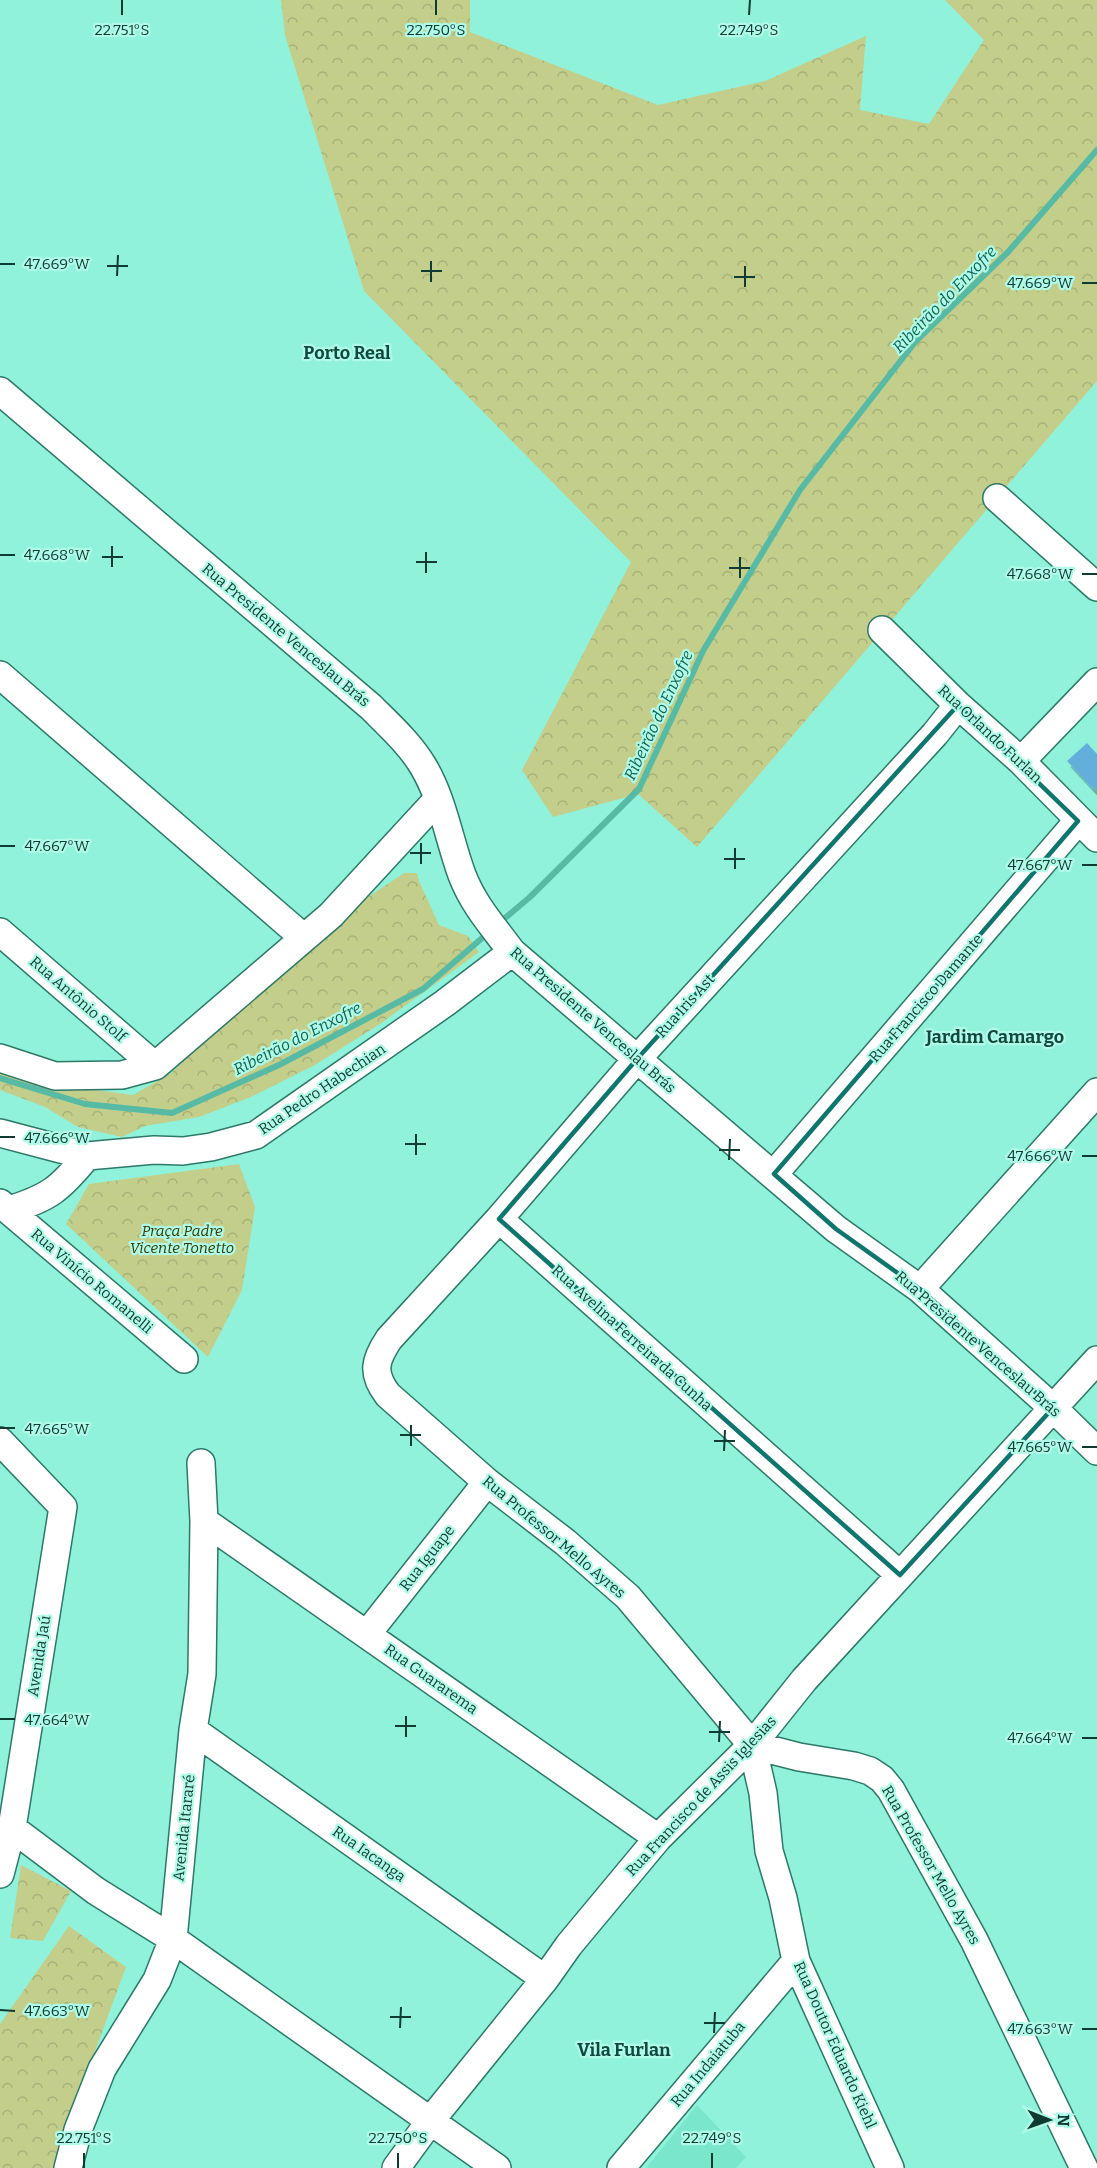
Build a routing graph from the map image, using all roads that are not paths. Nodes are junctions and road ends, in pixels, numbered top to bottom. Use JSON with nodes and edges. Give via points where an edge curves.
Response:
{"nodes":[{"id":1,"x":0,"y":391,"type":"edge"},
{"id":2,"x":997,"y":498,"type":"dead end"},
{"id":3,"x":1097,"y":586,"type":"edge"},
{"id":4,"x":882,"y":630,"type":"dead end"},
{"id":5,"x":0,"y":675,"type":"edge"},
{"id":6,"x":1097,"y":682,"type":"edge"},
{"id":7,"x":958,"y":705,"type":"junction"},
{"id":8,"x":1021,"y":761,"type":"junction"},
{"id":9,"x":438,"y":799,"type":"junction"},
{"id":10,"x":1088,"y":830,"type":"edge"},
{"id":11,"x":0,"y":932,"type":"edge"},
{"id":12,"x":304,"y":938,"type":"junction"},
{"id":13,"x":506,"y":944,"type":"junction"},
{"id":14,"x":0,"y":1058,"type":"edge"},
{"id":15,"x":637,"y":1059,"type":"junction"},
{"id":16,"x":155,"y":1065,"type":"junction"},
{"id":17,"x":1097,"y":1092,"type":"edge"},
{"id":18,"x":0,"y":1133,"type":"edge"},
{"id":19,"x":87,"y":1156,"type":"junction"},
{"id":20,"x":774,"y":1174,"type":"junction"},
{"id":21,"x":4,"y":1207,"type":"edge"},
{"id":22,"x":499,"y":1219,"type":"junction"},
{"id":23,"x":920,"y":1289,"type":"junction"},
{"id":24,"x":184,"y":1359,"type":"dead end"},
{"id":25,"x":1097,"y":1360,"type":"edge"},
{"id":26,"x":376,"y":1368,"type":"joint"},
{"id":27,"x":1053,"y":1407,"type":"junction"},
{"id":28,"x":0,"y":1442,"type":"edge"},
{"id":29,"x":1097,"y":1451,"type":"edge"},
{"id":30,"x":201,"y":1463,"type":"dead end"},
{"id":31,"x":487,"y":1482,"type":"junction"},
{"id":32,"x":204,"y":1521,"type":"junction"},
{"id":33,"x":900,"y":1575,"type":"junction"},
{"id":34,"x":367,"y":1634,"type":"junction"},
{"id":35,"x":194,"y":1730,"type":"junction"},
{"id":36,"x":26,"y":1741,"type":"junction"},
{"id":37,"x":752,"y":1744,"type":"junction"},
{"id":38,"x":0,"y":1773,"type":"edge"},
{"id":39,"x":12,"y":1828,"type":"junction"},
{"id":40,"x":658,"y":1838,"type":"junction"},
{"id":41,"x":0,"y":1874,"type":"edge"},
{"id":42,"x":173,"y":1939,"type":"junction"},
{"id":43,"x":796,"y":1961,"type":"junction"},
{"id":44,"x":545,"y":1979,"type":"junction"},
{"id":45,"x":432,"y":2120,"type":"junction"},
{"id":46,"x":68,"y":2168,"type":"edge"},
{"id":47,"x":396,"y":2168,"type":"edge"},
{"id":48,"x":497,"y":2168,"type":"edge"},
{"id":49,"x":621,"y":2168,"type":"edge"},
{"id":50,"x":890,"y":2168,"type":"edge"},
{"id":51,"x":1084,"y":2168,"type":"edge"}],
"edges":[{"from":1,"to":9,"type":"street","name":"Rua Presidente Venceslau Brás","via":[[371,707],[423,766]]},
{"from":2,"to":3,"type":"street"},
{"from":4,"to":7,"type":"street","name":"Rua Orlando Furlan"},
{"from":5,"to":12,"type":"street"},
{"from":6,"to":8,"type":"street"},
{"from":7,"to":8,"type":"street","name":"Rua Orlando Furlan"},
{"from":7,"to":15,"type":"street","name":"Rua Iris Ast"},
{"from":8,"to":10,"type":"street","name":"Rua Orlando Furlan"},
{"from":9,"to":12,"type":"street","via":[[331,915]]},
{"from":9,"to":13,"type":"street","name":"Rua Presidente Venceslau Brás","via":[[463,877],[480,912]]},
{"from":10,"to":20,"type":"street","name":"Rua Francisco Damante"},
{"from":11,"to":16,"type":"street","name":"Rua Antônio Stolf"},
{"from":12,"to":16,"type":"street"},
{"from":13,"to":15,"type":"street","name":"Rua Presidente Venceslau Brás"},
{"from":13,"to":19,"type":"street","name":"Rua Pedro Habechian","via":[[427,1016],[256,1134],[183,1151]]},
{"from":14,"to":16,"type":"street","via":[[55,1076],[122,1075]]},
{"from":15,"to":20,"type":"street","name":"Rua Presidente Venceslau Brás"},
{"from":15,"to":22,"type":"street","name":"Rua Iris Ast"},
{"from":17,"to":23,"type":"street"},
{"from":18,"to":19,"type":"street","name":"Rua Pedro Habechian"},
{"from":19,"to":21,"type":"street","via":[[51,1194],[36,1202]]},
{"from":20,"to":23,"type":"street","name":"Rua Presidente Venceslau Brás","via":[[836,1229]]},
{"from":21,"to":24,"type":"street","name":"Rua Vinício Romanelli"},
{"from":22,"to":26,"type":"street","name":"Rua Iris Ast","via":[[389,1339]]},
{"from":22,"to":33,"type":"street","name":"Rua Avelina Ferreira da Cunha"},
{"from":23,"to":27,"type":"street","name":"Rua Presidente Venceslau Brás"},
{"from":25,"to":27,"type":"street","name":"Rua Francisco de Assis Iglesias"},
{"from":26,"to":31,"type":"street","name":"Rua Professor Mello Ayres","via":[[388,1395]]},
{"from":27,"to":29,"type":"street","name":"Rua Presidente Venceslau Brás"},
{"from":27,"to":33,"type":"street","name":"Rua Francisco de Assis Iglesias"},
{"from":28,"to":36,"type":"street","name":"Avenida Jaú","via":[[63,1507]]},
{"from":30,"to":32,"type":"street","name":"Avenida Itararé"},
{"from":31,"to":34,"type":"street","name":"Rua Iguape"},
{"from":31,"to":37,"type":"street","name":"Rua Professor Mello Ayres","via":[[565,1542],[628,1598]]},
{"from":32,"to":34,"type":"street","name":"Rua Guararema"},
{"from":32,"to":35,"type":"street","name":"Avenida Itararé","via":[[202,1674]]},
{"from":33,"to":37,"type":"street","name":"Rua Francisco de Assis Iglesias","via":[[804,1680]]},
{"from":34,"to":40,"type":"street","name":"Rua Guararema"},
{"from":35,"to":42,"type":"street","name":"Avenida Itararé"},
{"from":35,"to":44,"type":"street","name":"Rua Iacanga"},
{"from":36,"to":38,"type":"street"},
{"from":36,"to":39,"type":"street","name":"Avenida Jaú"},
{"from":37,"to":40,"type":"street","name":"Rua Francisco de Assis Iglesias"},
{"from":37,"to":43,"type":"street","name":"Rua Doutor Eduardo Kiehl","via":[[763,1793],[769,1851]]},
{"from":37,"to":51,"type":"street","name":"Rua Professor Mello Ayres","via":[[870,1771],[891,1790],[974,1940]]},
{"from":39,"to":41,"type":"street","name":"Avenida Jaú"},
{"from":39,"to":42,"type":"street","via":[[96,1891]]},
{"from":40,"to":44,"type":"street","name":"Rua Francisco de Assis Iglesias"},
{"from":42,"to":45,"type":"street"},
{"from":42,"to":46,"type":"street","name":"Avenida Itararé","via":[[157,1980],[102,2069]]},
{"from":43,"to":49,"type":"street","name":"Rua Indaiatuba"},
{"from":43,"to":50,"type":"street","name":"Rua Doutor Eduardo Kiehl"},
{"from":44,"to":45,"type":"street","name":"Rua Francisco de Assis Iglesias"},
{"from":45,"to":47,"type":"street","name":"Rua Francisco de Assis Iglesias"},
{"from":45,"to":48,"type":"street"}]}
